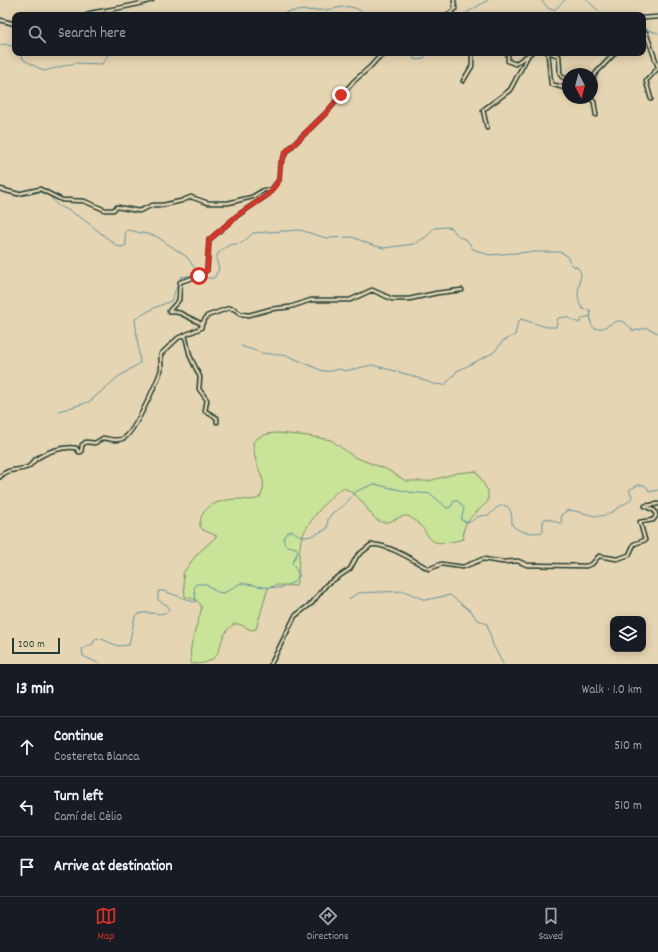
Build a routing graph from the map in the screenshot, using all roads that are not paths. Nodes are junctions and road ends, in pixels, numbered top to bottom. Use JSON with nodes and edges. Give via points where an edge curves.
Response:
{"nodes":[{"id":1,"x":152,"y":0,"type":"edge"},
{"id":2,"x":454,"y":0,"type":"edge"},
{"id":3,"x":100,"y":12,"type":"edge"},
{"id":4,"x":452,"y":12,"type":"edge"},
{"id":5,"x":658,"y":17,"type":"edge"},
{"id":6,"x":646,"y":18,"type":"edge"},
{"id":7,"x":0,"y":20,"type":"edge"},
{"id":8,"x":12,"y":23,"type":"edge"},
{"id":9,"x":646,"y":33,"type":"edge"},
{"id":10,"x":381,"y":56,"type":"edge"},
{"id":11,"x":472,"y":56,"type":"edge"},
{"id":12,"x":508,"y":56,"type":"edge"},
{"id":13,"x":528,"y":56,"type":"joint"},
{"id":14,"x":548,"y":56,"type":"edge"},
{"id":15,"x":559,"y":56,"type":"edge"},
{"id":16,"x":612,"y":56,"type":"edge"},
{"id":17,"x":658,"y":67,"type":"edge"},
{"id":18,"x":598,"y":71,"type":"edge"},
{"id":19,"x":562,"y":78,"type":"edge"},
{"id":20,"x":463,"y":81,"type":"dead end"},
{"id":21,"x":562,"y":87,"type":"edge"},
{"id":22,"x":651,"y":99,"type":"dead end"},
{"id":23,"x":594,"y":104,"type":"edge"},
{"id":24,"x":596,"y":115,"type":"dead end"},
{"id":25,"x":487,"y":128,"type":"dead end"},
{"id":26,"x":0,"y":189,"type":"edge"},
{"id":27,"x":271,"y":190,"type":"junction"},
{"id":28,"x":462,"y":290,"type":"dead end"},
{"id":29,"x":202,"y":324,"type":"junction"},
{"id":30,"x":185,"y":335,"type":"junction"},
{"id":31,"x":217,"y":422,"type":"dead end"},
{"id":32,"x":0,"y":478,"type":"edge"},
{"id":33,"x":658,"y":504,"type":"edge"},
{"id":34,"x":271,"y":664,"type":"edge"}],
"edges":[{"from":1,"to":3,"type":"street","via":[[134,7]]},
{"from":2,"to":4,"type":"street","via":[[455,9]]},
{"from":5,"to":6,"type":"street"},
{"from":7,"to":8,"type":"street"},
{"from":9,"to":17,"type":"street"},
{"from":10,"to":27,"type":"street","via":[[286,152],[280,165],[279,180]]},
{"from":11,"to":20,"type":"street","via":[[472,66]]},
{"from":12,"to":13,"type":"street","via":[[507,60],[513,64]]},
{"from":13,"to":25,"type":"street","via":[[510,90],[483,110]]},
{"from":14,"to":21,"type":"street","via":[[551,84]]},
{"from":15,"to":19,"type":"street"},
{"from":16,"to":18,"type":"street"},
{"from":17,"to":22,"type":"street","via":[[646,81]]},
{"from":23,"to":24,"type":"street"},
{"from":26,"to":27,"type":"street","via":[[18,194],[40,189],[58,199],[84,201],[105,210],[117,207],[139,211],[153,205],[177,203],[191,196],[208,203],[234,202],[254,197],[264,190]]},
{"from":27,"to":29,"type":"street","via":[[209,240],[207,270],[199,276],[180,282],[181,297],[169,312],[180,313]]},
{"from":28,"to":29,"type":"street","via":[[409,299],[392,299],[372,290],[350,300],[311,300],[249,315],[230,308],[207,316]]},
{"from":29,"to":30,"type":"street","via":[[201,328]]},
{"from":30,"to":31,"type":"street","via":[[190,356],[200,378],[199,389],[207,400],[205,411],[217,418]]},
{"from":30,"to":32,"type":"street","via":[[161,354],[161,369],[155,385],[132,431],[124,438],[103,438],[95,443],[86,442],[82,445],[81,452],[76,448],[66,447],[42,456],[27,468],[15,468]]},
{"from":33,"to":34,"type":"street","via":[[645,506],[655,511],[656,516],[653,520],[641,521],[645,541],[634,544],[629,555],[618,559],[599,556],[592,564],[586,566],[527,565],[483,559],[464,566],[441,564],[429,569],[398,552],[380,545],[371,545],[357,556],[351,569],[326,585],[312,603],[295,615]]}]}
